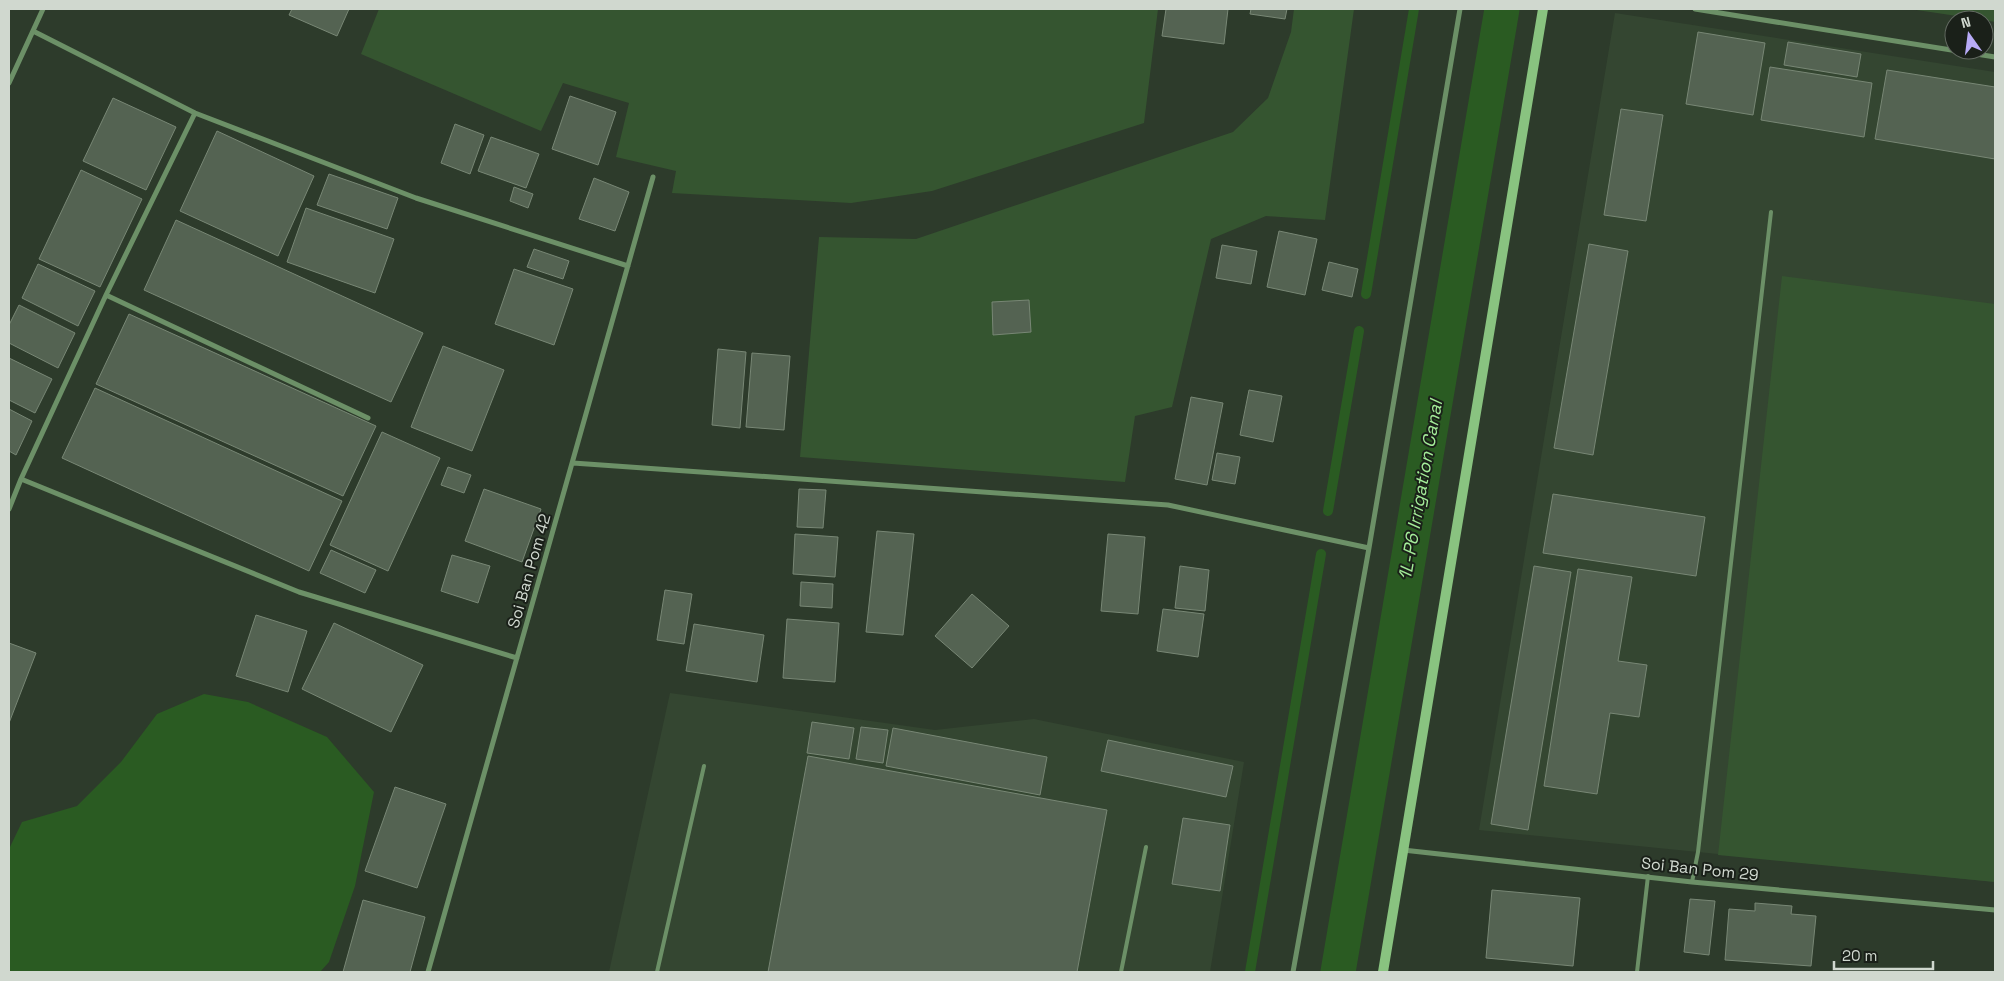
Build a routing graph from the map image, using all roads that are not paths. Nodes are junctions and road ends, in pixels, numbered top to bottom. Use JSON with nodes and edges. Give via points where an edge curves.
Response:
{"nodes":[{"id":1,"x":43,"y":9,"type":"edge"},
{"id":2,"x":1460,"y":9,"type":"edge"},
{"id":3,"x":1543,"y":9,"type":"edge"},
{"id":4,"x":1695,"y":9,"type":"edge"},
{"id":5,"x":33,"y":31,"type":"junction"},
{"id":6,"x":1995,"y":57,"type":"edge"},
{"id":7,"x":9,"y":83,"type":"edge"},
{"id":8,"x":195,"y":113,"type":"junction"},
{"id":9,"x":653,"y":176,"type":"dead end"},
{"id":10,"x":1771,"y":212,"type":"dead end"},
{"id":11,"x":628,"y":266,"type":"junction"},
{"id":12,"x":106,"y":296,"type":"junction"},
{"id":13,"x":368,"y":418,"type":"dead end"},
{"id":14,"x":572,"y":463,"type":"junction"},
{"id":15,"x":20,"y":479,"type":"junction"},
{"id":16,"x":9,"y":509,"type":"edge"},
{"id":17,"x":1369,"y":548,"type":"junction"},
{"id":18,"x":517,"y":658,"type":"junction"},
{"id":19,"x":704,"y":766,"type":"dead end"},
{"id":20,"x":1146,"y":847,"type":"dead end"},
{"id":21,"x":1403,"y":850,"type":"junction"},
{"id":22,"x":1648,"y":876,"type":"junction"},
{"id":23,"x":1692,"y":882,"type":"junction"},
{"id":24,"x":1995,"y":910,"type":"edge"},
{"id":25,"x":428,"y":972,"type":"edge"},
{"id":26,"x":657,"y":972,"type":"edge"},
{"id":27,"x":1121,"y":972,"type":"edge"},
{"id":28,"x":1293,"y":972,"type":"edge"},
{"id":29,"x":1383,"y":972,"type":"edge"},
{"id":30,"x":1637,"y":972,"type":"edge"}],
"edges":[{"from":1,"to":5,"type":"street"},
{"from":2,"to":17,"type":"street"},
{"from":3,"to":21,"type":"main road"},
{"from":4,"to":6,"type":"street"},
{"from":5,"to":7,"type":"street"},
{"from":5,"to":8,"type":"street"},
{"from":8,"to":11,"type":"street","via":[[416,198]]},
{"from":8,"to":12,"type":"street"},
{"from":9,"to":11,"type":"street","name":"Soi Ban Pom 42"},
{"from":10,"to":23,"type":"lane"},
{"from":11,"to":14,"type":"street","name":"Soi Ban Pom 42"},
{"from":12,"to":13,"type":"street"},
{"from":12,"to":15,"type":"street"},
{"from":14,"to":17,"type":"street","via":[[1168,506]]},
{"from":14,"to":18,"type":"street","name":"Soi Ban Pom 42"},
{"from":15,"to":16,"type":"street"},
{"from":15,"to":18,"type":"street","via":[[299,592]]},
{"from":17,"to":28,"type":"street"},
{"from":18,"to":25,"type":"street","name":"Soi Ban Pom 42"},
{"from":19,"to":26,"type":"lane"},
{"from":20,"to":27,"type":"lane"},
{"from":21,"to":22,"type":"street","name":"Soi Ban Pom 29"},
{"from":21,"to":29,"type":"main road"},
{"from":22,"to":23,"type":"street","name":"Soi Ban Pom 29"},
{"from":22,"to":30,"type":"lane"},
{"from":23,"to":24,"type":"street","name":"Soi Ban Pom 29"}]}
